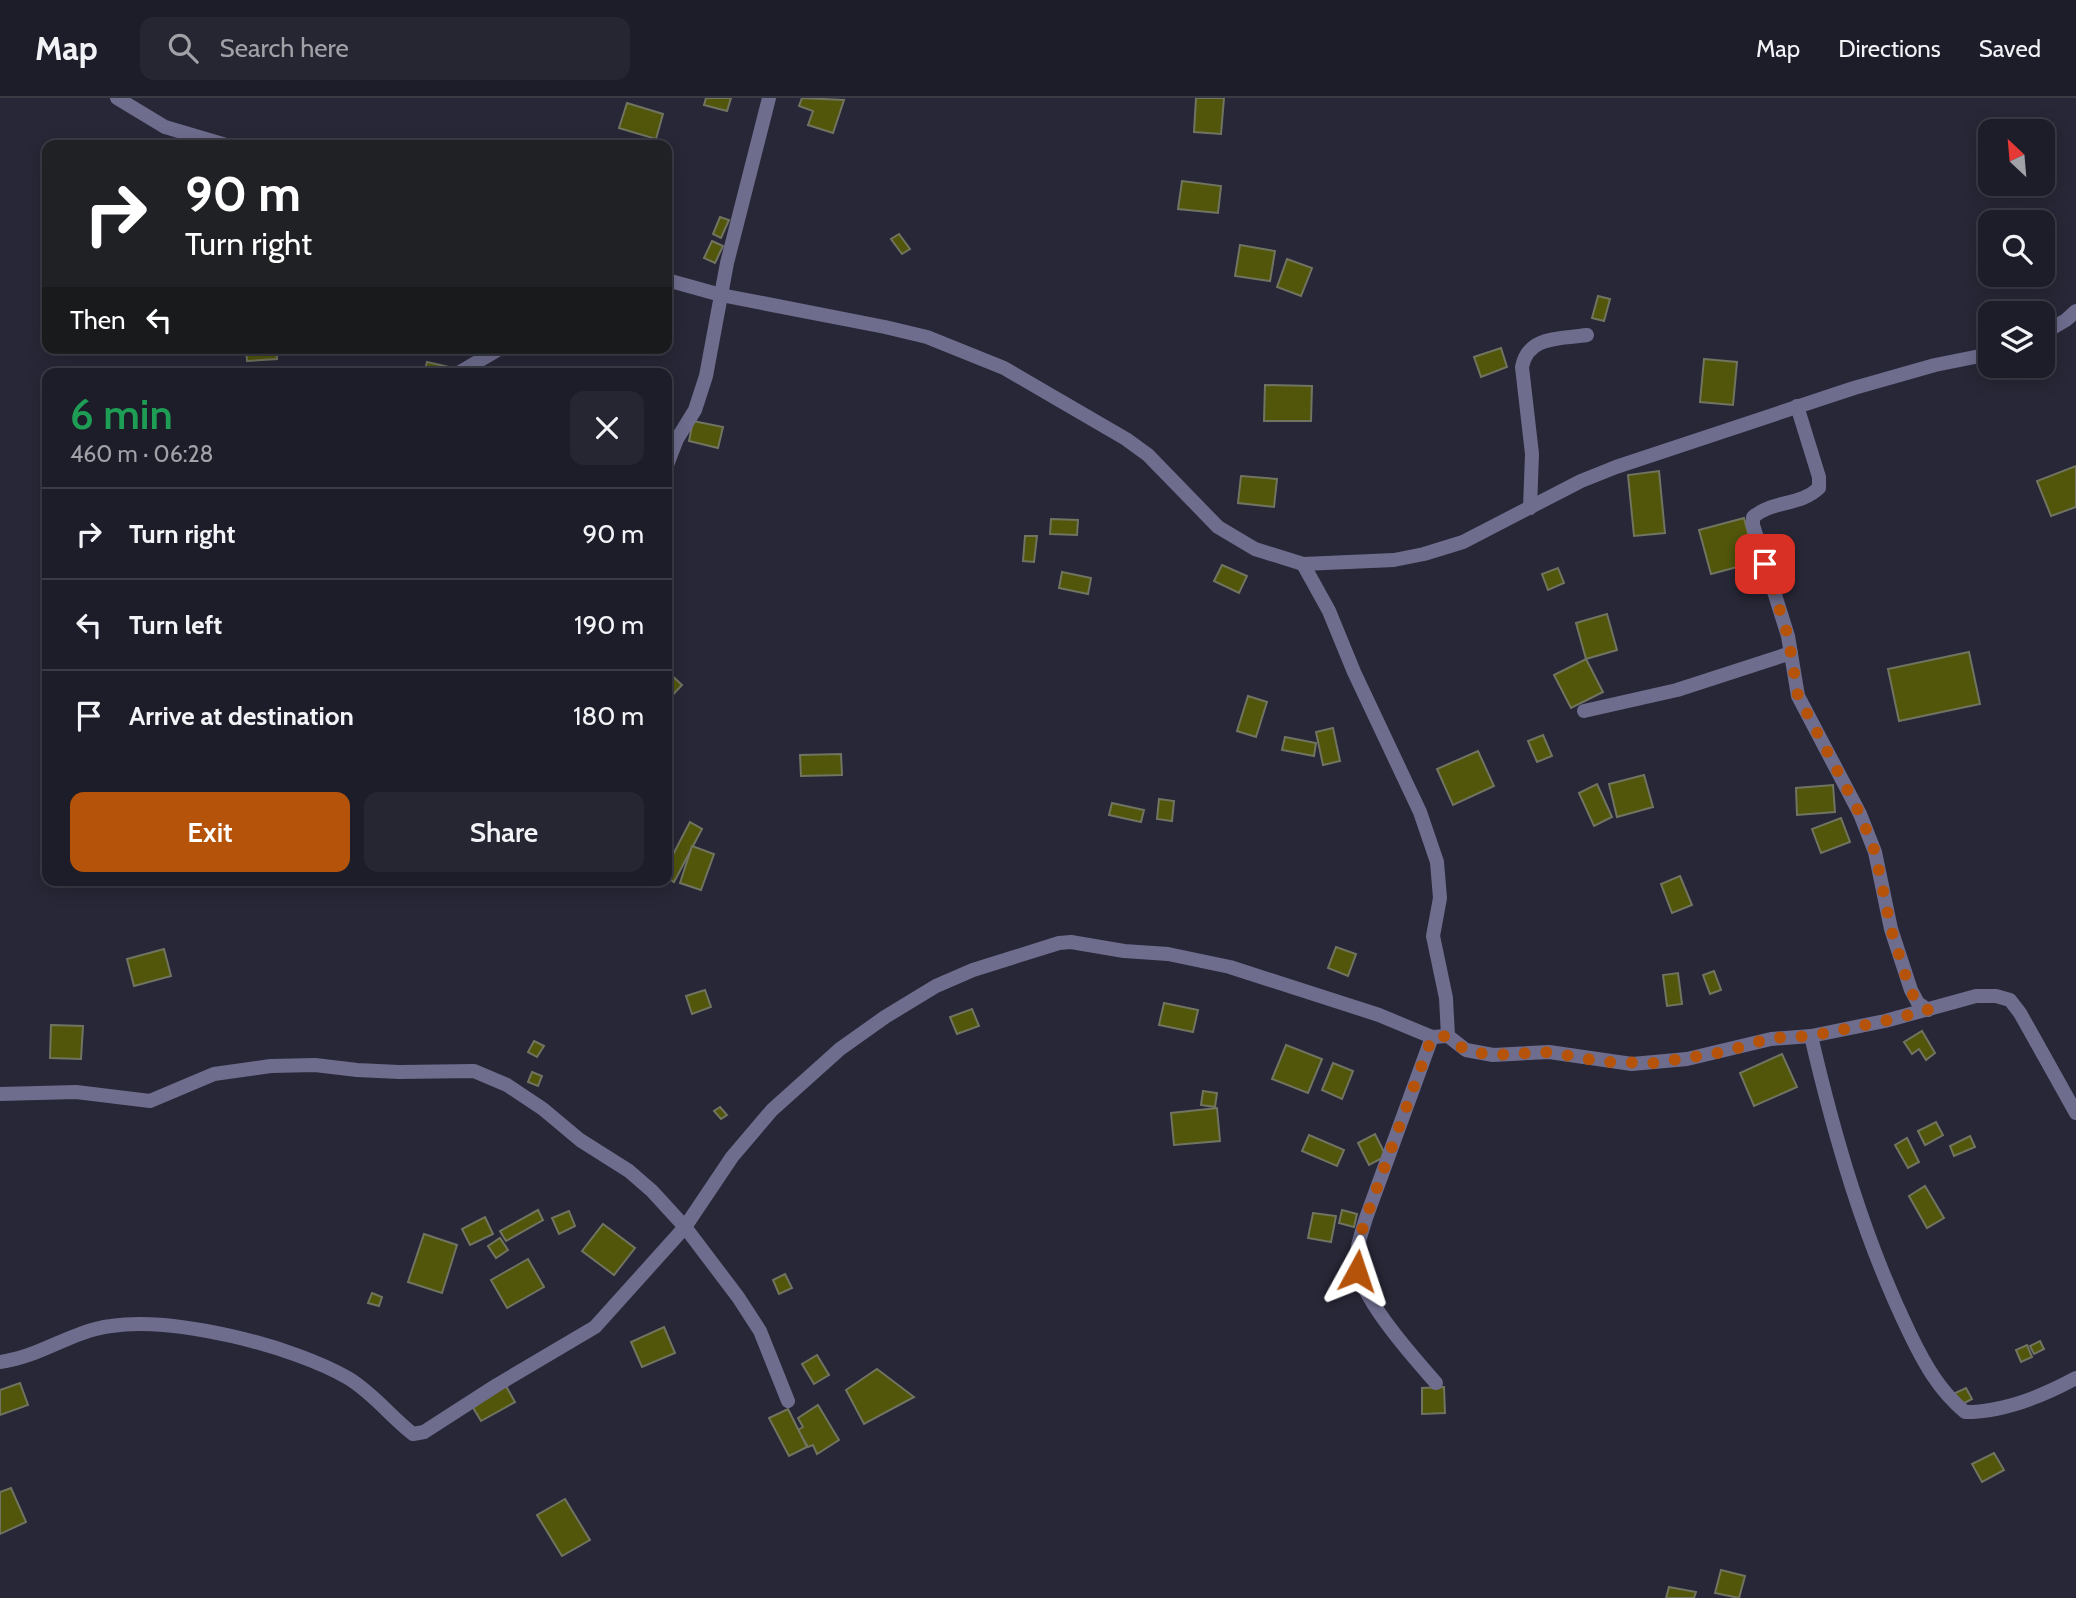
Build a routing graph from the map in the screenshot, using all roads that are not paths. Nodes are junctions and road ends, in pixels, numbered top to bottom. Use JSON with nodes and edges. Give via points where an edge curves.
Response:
{"nodes":[{"id":1,"x":117,"y":98,"type":"edge"},
{"id":2,"x":769,"y":98,"type":"edge"},
{"id":3,"x":209,"y":140,"type":"edge"},
{"id":4,"x":672,"y":281,"type":"edge"},
{"id":5,"x":721,"y":295,"type":"junction"},
{"id":6,"x":2076,"y":311,"type":"edge"},
{"id":7,"x":2055,"y":326,"type":"edge"},
{"id":8,"x":1587,"y":335,"type":"dead end"},
{"id":9,"x":491,"y":354,"type":"edge"},
{"id":10,"x":1978,"y":356,"type":"edge"},
{"id":11,"x":467,"y":368,"type":"edge"},
{"id":12,"x":1797,"y":406,"type":"junction"},
{"id":13,"x":672,"y":452,"type":"edge"},
{"id":14,"x":1530,"y":508,"type":"junction"},
{"id":15,"x":1303,"y":564,"type":"junction"},
{"id":16,"x":1791,"y":653,"type":"junction"},
{"id":17,"x":1584,"y":711,"type":"dead end"},
{"id":18,"x":1928,"y":1010,"type":"junction"},
{"id":19,"x":1448,"y":1036,"type":"junction"},
{"id":20,"x":1811,"y":1036,"type":"junction"},
{"id":21,"x":1432,"y":1037,"type":"junction"},
{"id":22,"x":0,"y":1094,"type":"edge"},
{"id":23,"x":2076,"y":1113,"type":"edge"},
{"id":24,"x":685,"y":1227,"type":"junction"},
{"id":25,"x":0,"y":1363,"type":"edge"},
{"id":26,"x":2076,"y":1378,"type":"edge"},
{"id":27,"x":1436,"y":1383,"type":"dead end"},
{"id":28,"x":788,"y":1401,"type":"dead end"}],
"edges":[{"from":1,"to":3,"type":"street","via":[[165,127]]},
{"from":2,"to":5,"type":"street"},
{"from":4,"to":5,"type":"street"},
{"from":5,"to":13,"type":"street","via":[[706,376],[695,410]]},
{"from":5,"to":15,"type":"street","via":[[927,337],[1004,368],[1148,455],[1218,527],[1255,549]]},
{"from":6,"to":7,"type":"street"},
{"from":8,"to":14,"type":"street","via":[[1537,342],[1524,355]]},
{"from":9,"to":11,"type":"street"},
{"from":10,"to":12,"type":"street"},
{"from":12,"to":14,"type":"street","via":[[1581,481]]},
{"from":12,"to":16,"type":"street","via":[[1819,488],[1800,501],[1761,510],[1752,525]]},
{"from":14,"to":15,"type":"street","via":[[1463,542],[1424,554],[1394,560]]},
{"from":15,"to":19,"type":"street","via":[[1329,611],[1420,813],[1437,862],[1440,898],[1433,936],[1446,998]]},
{"from":16,"to":17,"type":"street","via":[[1677,690]]},
{"from":16,"to":18,"type":"street","via":[[1798,696],[1840,773],[1875,852],[1910,990]]},
{"from":18,"to":20,"type":"street"},
{"from":18,"to":23,"type":"street","via":[[1976,996],[2010,1000]]},
{"from":19,"to":20,"type":"street","via":[[1466,1051],[1493,1055],[1549,1052],[1632,1064],[1686,1059],[1771,1038]]},
{"from":19,"to":21,"type":"street"},
{"from":20,"to":26,"type":"street","via":[[1855,1203],[1899,1315],[1934,1380],[1965,1412],[1981,1412]]},
{"from":21,"to":24,"type":"street","via":[[1230,967],[1168,954],[1059,943],[936,986],[840,1049],[772,1110],[732,1157]]},
{"from":21,"to":27,"type":"street","via":[[1357,1246],[1357,1271],[1387,1324]]},
{"from":22,"to":24,"type":"street","via":[[76,1092],[150,1101],[214,1074],[271,1066],[474,1071],[506,1085],[629,1171]]},
{"from":24,"to":25,"type":"street","via":[[595,1327],[424,1432],[413,1434],[350,1379],[327,1367],[253,1341],[180,1328],[111,1325],[82,1331],[43,1351]]},
{"from":24,"to":28,"type":"street","via":[[760,1331]]}]}
